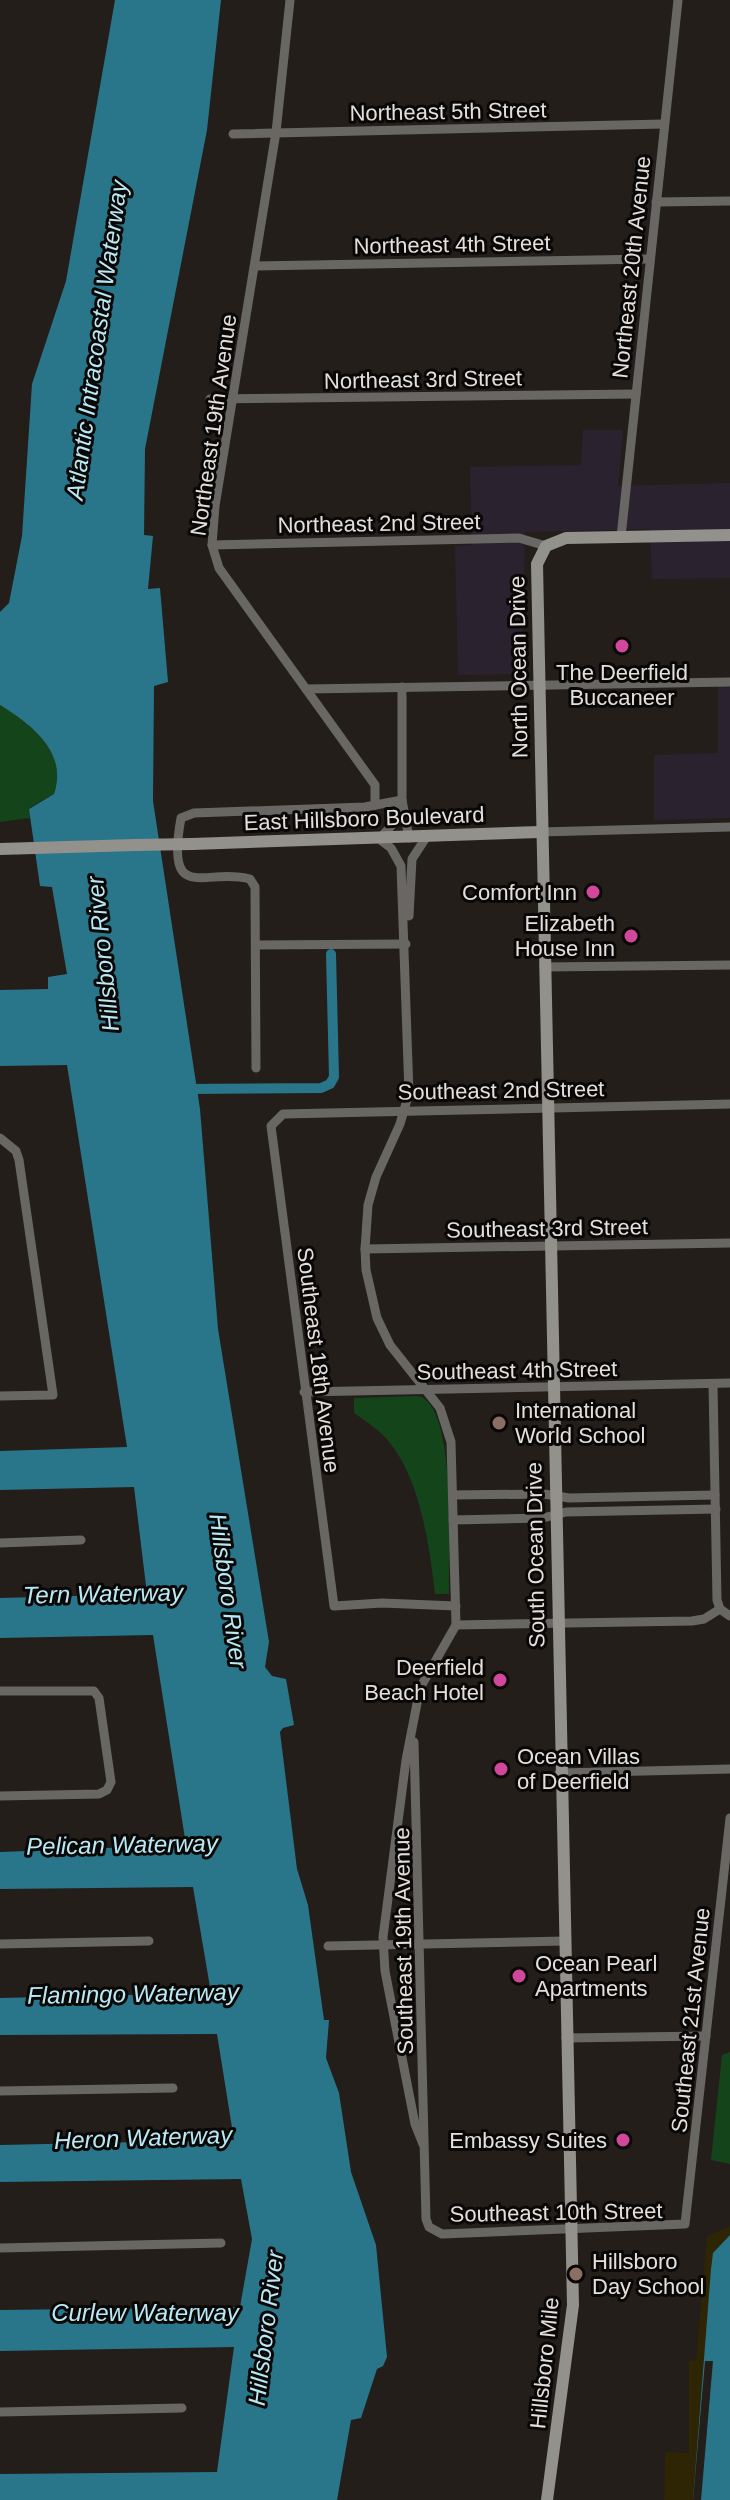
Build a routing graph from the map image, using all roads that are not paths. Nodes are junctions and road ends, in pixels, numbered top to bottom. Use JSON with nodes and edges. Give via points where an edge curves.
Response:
{"nodes":[{"id":1,"x":290,"y":0,"type":"edge"},
{"id":2,"x":678,"y":0,"type":"edge"},
{"id":3,"x":664,"y":124,"type":"junction"},
{"id":4,"x":276,"y":132,"type":"junction"},
{"id":5,"x":233,"y":134,"type":"dead end"},
{"id":6,"x":730,"y":201,"type":"edge"},
{"id":7,"x":656,"y":202,"type":"junction"},
{"id":8,"x":649,"y":259,"type":"junction"},
{"id":9,"x":255,"y":266,"type":"junction"},
{"id":10,"x":636,"y":394,"type":"junction"},
{"id":11,"x":210,"y":399,"type":"dead end"},
{"id":12,"x":233,"y":399,"type":"junction"},
{"id":13,"x":730,"y":535,"type":"edge"},
{"id":14,"x":621,"y":537,"type":"junction"},
{"id":15,"x":212,"y":545,"type":"junction"},
{"id":16,"x":546,"y":546,"type":"junction"},
{"id":17,"x":730,"y":682,"type":"edge"},
{"id":18,"x":538,"y":684,"type":"junction"},
{"id":19,"x":402,"y":687,"type":"junction"},
{"id":20,"x":306,"y":689,"type":"junction"},
{"id":21,"x":402,"y":800,"type":"junction"},
{"id":22,"x":375,"y":805,"type":"junction"},
{"id":23,"x":730,"y":827,"type":"edge"},
{"id":24,"x":540,"y":832,"type":"junction"},
{"id":25,"x":427,"y":836,"type":"junction"},
{"id":26,"x":409,"y":838,"type":"junction"},
{"id":27,"x":379,"y":839,"type":"junction"},
{"id":28,"x":0,"y":849,"type":"edge"},
{"id":29,"x":406,"y":944,"type":"junction"},
{"id":30,"x":256,"y":945,"type":"junction"},
{"id":31,"x":730,"y":965,"type":"edge"},
{"id":32,"x":544,"y":967,"type":"junction"},
{"id":33,"x":256,"y":1068,"type":"dead end"},
{"id":34,"x":730,"y":1104,"type":"edge"},
{"id":35,"x":546,"y":1107,"type":"junction"},
{"id":36,"x":405,"y":1110,"type":"junction"},
{"id":37,"x":275,"y":1119,"type":"joint"},
{"id":38,"x":0,"y":1138,"type":"edge"},
{"id":39,"x":730,"y":1243,"type":"edge"},
{"id":40,"x":549,"y":1245,"type":"junction"},
{"id":41,"x":365,"y":1249,"type":"junction"},
{"id":42,"x":730,"y":1383,"type":"edge"},
{"id":43,"x":713,"y":1384,"type":"junction"},
{"id":44,"x":552,"y":1388,"type":"junction"},
{"id":45,"x":427,"y":1390,"type":"junction"},
{"id":46,"x":304,"y":1392,"type":"junction"},
{"id":47,"x":0,"y":1396,"type":"edge"},
{"id":48,"x":453,"y":1495,"type":"junction"},
{"id":49,"x":715,"y":1495,"type":"junction"},
{"id":50,"x":554,"y":1496,"type":"junction"},
{"id":51,"x":716,"y":1509,"type":"junction"},
{"id":52,"x":554,"y":1515,"type":"junction"},
{"id":53,"x":453,"y":1520,"type":"junction"},
{"id":54,"x":81,"y":1540,"type":"dead end"},
{"id":55,"x":0,"y":1543,"type":"edge"},
{"id":56,"x":456,"y":1606,"type":"junction"},
{"id":57,"x":720,"y":1609,"type":"junction"},
{"id":58,"x":730,"y":1616,"type":"edge"},
{"id":59,"x":556,"y":1624,"type":"junction"},
{"id":60,"x":456,"y":1625,"type":"junction"},
{"id":61,"x":0,"y":1691,"type":"edge"},
{"id":62,"x":413,"y":1738,"type":"junction"},
{"id":63,"x":730,"y":1769,"type":"edge"},
{"id":64,"x":559,"y":1773,"type":"junction"},
{"id":65,"x":0,"y":1796,"type":"edge"},
{"id":66,"x":730,"y":1818,"type":"edge"},
{"id":67,"x":149,"y":1941,"type":"dead end"},
{"id":68,"x":564,"y":1941,"type":"junction"},
{"id":69,"x":0,"y":1944,"type":"edge"},
{"id":70,"x":422,"y":1944,"type":"junction"},
{"id":71,"x":383,"y":1945,"type":"junction"},
{"id":72,"x":328,"y":1946,"type":"dead end"},
{"id":73,"x":706,"y":2036,"type":"junction"},
{"id":74,"x":566,"y":2038,"type":"junction"},
{"id":75,"x":173,"y":2088,"type":"dead end"},
{"id":76,"x":0,"y":2091,"type":"edge"},
{"id":77,"x":423,"y":2144,"type":"junction"},
{"id":78,"x":685,"y":2224,"type":"joint"},
{"id":79,"x":429,"y":2227,"type":"joint"},
{"id":80,"x":570,"y":2229,"type":"junction"},
{"id":81,"x":221,"y":2243,"type":"dead end"},
{"id":82,"x":0,"y":2248,"type":"edge"},
{"id":83,"x":182,"y":2408,"type":"dead end"},
{"id":84,"x":0,"y":2412,"type":"edge"},
{"id":85,"x":547,"y":2500,"type":"edge"}],
"edges":[{"from":1,"to":4,"type":"street","name":"Northeast 19th Avenue"},
{"from":2,"to":3,"type":"street","name":"Northeast 20th Avenue"},
{"from":3,"to":4,"type":"street","name":"Northeast 5th Street"},
{"from":3,"to":7,"type":"street","name":"Northeast 20th Avenue"},
{"from":4,"to":5,"type":"street","name":"Northeast 5th Street"},
{"from":4,"to":9,"type":"street","name":"Northeast 19th Avenue"},
{"from":6,"to":7,"type":"street"},
{"from":7,"to":8,"type":"street","name":"Northeast 20th Avenue"},
{"from":8,"to":9,"type":"street","name":"Northeast 4th Street"},
{"from":8,"to":10,"type":"street","name":"Northeast 20th Avenue"},
{"from":9,"to":12,"type":"street","name":"Northeast 19th Avenue"},
{"from":10,"to":12,"type":"street","name":"Northeast 3rd Street"},
{"from":10,"to":14,"type":"street","name":"Northeast 20th Avenue"},
{"from":11,"to":12,"type":"street","name":"Northeast 3rd Street"},
{"from":12,"to":15,"type":"street","name":"Northeast 19th Avenue"},
{"from":13,"to":14,"type":"main road"},
{"from":14,"to":16,"type":"main road","via":[[566,538]]},
{"from":15,"to":16,"type":"street","name":"Northeast 2nd Street","via":[[519,538]]},
{"from":15,"to":20,"type":"street","name":"Northeast 19th Avenue","via":[[219,568]]},
{"from":16,"to":18,"type":"main road","name":"North Ocean Drive","via":[[537,564]]},
{"from":17,"to":18,"type":"street"},
{"from":18,"to":19,"type":"street"},
{"from":18,"to":24,"type":"main road","name":"North Ocean Drive"},
{"from":19,"to":20,"type":"street"},
{"from":19,"to":21,"type":"street"},
{"from":20,"to":22,"type":"street","name":"Northeast 19th Avenue","via":[[375,785]]},
{"from":21,"to":22,"type":"street"},
{"from":21,"to":26,"type":"street"},
{"from":21,"to":27,"type":"street","via":[[393,824]]},
{"from":22,"to":30,"type":"street","via":[[194,813],[181,818],[180,863],[185,873],[199,880],[250,879],[255,887]]},
{"from":23,"to":24,"type":"street","name":"East Hillsboro Boulevard"},
{"from":24,"to":25,"type":"main road","name":"East Hillsboro Boulevard"},
{"from":24,"to":32,"type":"main road","name":"South Ocean Drive"},
{"from":25,"to":26,"type":"main road","name":"East Hillsboro Boulevard"},
{"from":25,"to":29,"type":"street","name":"Southeast 19th Avenue","via":[[412,859]]},
{"from":26,"to":27,"type":"main road","name":"East Hillsboro Boulevard"},
{"from":27,"to":28,"type":"main road","name":"East Hillsboro Boulevard","bridge":true},
{"from":27,"to":29,"type":"street","name":"Southeast 19th Avenue","via":[[401,866]]},
{"from":29,"to":30,"type":"street"},
{"from":29,"to":36,"type":"street","name":"Southeast 19th Avenue"},
{"from":30,"to":33,"type":"street"},
{"from":31,"to":32,"type":"street"},
{"from":32,"to":35,"type":"main road","name":"South Ocean Drive"},
{"from":34,"to":35,"type":"street","name":"Southeast 2nd Street"},
{"from":35,"to":36,"type":"street","name":"Southeast 2nd Street"},
{"from":35,"to":40,"type":"main road","name":"South Ocean Drive"},
{"from":36,"to":37,"type":"street","name":"Southeast 2nd Street","via":[[283,1114]]},
{"from":36,"to":41,"type":"street","name":"Southeast 19th Avenue","via":[[376,1177]]},
{"from":37,"to":46,"type":"street","name":"Southeast 18th Avenue","via":[[271,1126]]},
{"from":38,"to":47,"type":"street","via":[[19,1160],[53,1395]]},
{"from":39,"to":40,"type":"street","name":"Southeast 3rd Street"},
{"from":40,"to":41,"type":"street","name":"Southeast 3rd Street"},
{"from":40,"to":44,"type":"main road","name":"South Ocean Drive"},
{"from":41,"to":45,"type":"street","name":"Southeast 19th Avenue","via":[[377,1318],[390,1345]]},
{"from":42,"to":43,"type":"street","name":"Southeast 4th Street"},
{"from":43,"to":44,"type":"street","name":"Southeast 4th Street"},
{"from":43,"to":49,"type":"street"},
{"from":44,"to":45,"type":"street","name":"Southeast 4th Street"},
{"from":44,"to":50,"type":"main road","name":"South Ocean Drive"},
{"from":45,"to":46,"type":"street","name":"Southeast 4th Street"},
{"from":45,"to":48,"type":"street","name":"Southeast 19th Avenue","via":[[440,1408],[451,1442]]},
{"from":46,"to":56,"type":"street","name":"Southeast 18th Avenue","via":[[334,1606]]},
{"from":48,"to":50,"type":"street"},
{"from":48,"to":53,"type":"street","name":"Southeast 19th Avenue"},
{"from":49,"to":50,"type":"street"},
{"from":49,"to":51,"type":"street"},
{"from":50,"to":52,"type":"main road","name":"South Ocean Drive"},
{"from":51,"to":52,"type":"street"},
{"from":51,"to":57,"type":"street"},
{"from":52,"to":53,"type":"street"},
{"from":52,"to":59,"type":"main road","name":"South Ocean Drive"},
{"from":53,"to":56,"type":"street","name":"Southeast 19th Avenue"},
{"from":54,"to":55,"type":"street"},
{"from":56,"to":60,"type":"street","name":"Southeast 19th Avenue"},
{"from":57,"to":58,"type":"street"},
{"from":57,"to":59,"type":"street","via":[[692,1621]]},
{"from":59,"to":60,"type":"street"},
{"from":59,"to":64,"type":"main road","name":"South Ocean Drive"},
{"from":60,"to":62,"type":"street","name":"Southeast 19th Avenue","via":[[420,1688]]},
{"from":61,"to":65,"type":"street","via":[[94,1691],[111,1770],[107,1790],[99,1794]]},
{"from":62,"to":70,"type":"street","name":"Southeast 19th Avenue"},
{"from":62,"to":71,"type":"street","name":"Southeast 19th Avenue"},
{"from":63,"to":64,"type":"street"},
{"from":64,"to":68,"type":"main road","name":"South Ocean Drive"},
{"from":66,"to":73,"type":"street","name":"Southeast 21st Avenue"},
{"from":67,"to":69,"type":"street"},
{"from":68,"to":70,"type":"street"},
{"from":68,"to":74,"type":"main road","name":"South Ocean Drive"},
{"from":70,"to":71,"type":"street"},
{"from":70,"to":77,"type":"street","name":"Southeast 19th Avenue"},
{"from":71,"to":72,"type":"street"},
{"from":71,"to":77,"type":"street","name":"Southeast 19th Avenue"},
{"from":73,"to":74,"type":"street"},
{"from":73,"to":78,"type":"street","name":"Southeast 21st Avenue"},
{"from":74,"to":80,"type":"main road","name":"South Ocean Drive"},
{"from":75,"to":76,"type":"street"},
{"from":77,"to":79,"type":"street","name":"Southeast 19th Avenue"},
{"from":78,"to":80,"type":"street","name":"Southeast 10th Street"},
{"from":79,"to":80,"type":"street","name":"Southeast 10th Street","via":[[442,2234]]},
{"from":80,"to":85,"type":"main road","name":"Hillsboro Mile","via":[[573,2305]]},
{"from":81,"to":82,"type":"street"},
{"from":83,"to":84,"type":"street"}]}
